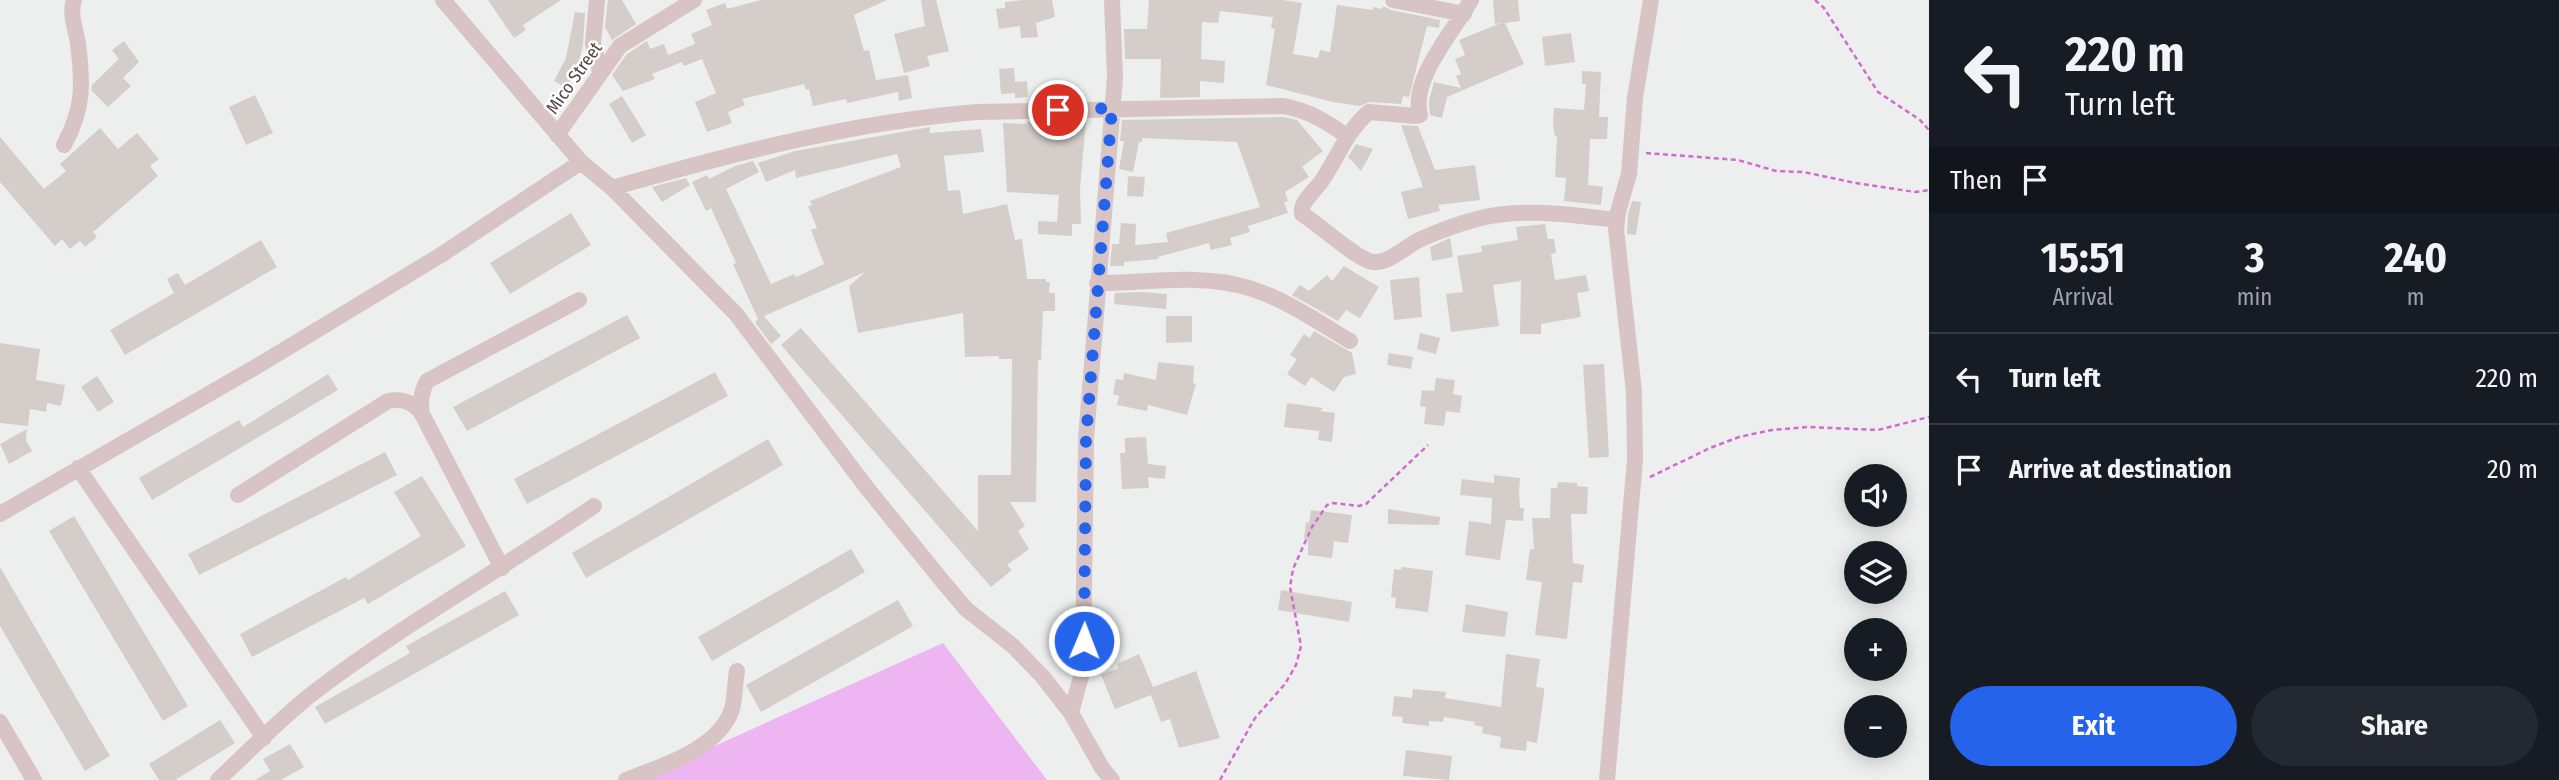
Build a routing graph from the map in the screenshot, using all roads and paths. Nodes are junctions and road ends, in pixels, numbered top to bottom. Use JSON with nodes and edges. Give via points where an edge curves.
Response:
{"nodes":[{"id":1,"x":74,"y":0,"type":"edge"},
{"id":2,"x":443,"y":0,"type":"edge"},
{"id":3,"x":597,"y":0,"type":"edge"},
{"id":4,"x":694,"y":0,"type":"edge"},
{"id":5,"x":1112,"y":0,"type":"edge"},
{"id":6,"x":1393,"y":0,"type":"edge"},
{"id":7,"x":1651,"y":0,"type":"edge"},
{"id":8,"x":1815,"y":0,"type":"edge"},
{"id":9,"x":1468,"y":7,"type":"edge"},
{"id":10,"x":600,"y":72,"type":"junction"},
{"id":11,"x":1112,"y":108,"type":"junction"},
{"id":12,"x":1929,"y":130,"type":"edge"},
{"id":13,"x":557,"y":135,"type":"junction"},
{"id":14,"x":1348,"y":136,"type":"junction"},
{"id":15,"x":64,"y":145,"type":"dead end"},
{"id":16,"x":1632,"y":151,"type":"junction"},
{"id":17,"x":581,"y":162,"type":"junction"},
{"id":18,"x":612,"y":188,"type":"junction"},
{"id":19,"x":1929,"y":190,"type":"edge"},
{"id":20,"x":1617,"y":220,"type":"junction"},
{"id":21,"x":1097,"y":284,"type":"junction"},
{"id":22,"x":579,"y":299,"type":"dead end"},
{"id":23,"x":1350,"y":341,"type":"dead end"},
{"id":24,"x":422,"y":414,"type":"junction"},
{"id":25,"x":1929,"y":417,"type":"edge"},
{"id":26,"x":1428,"y":445,"type":"dead end"},
{"id":27,"x":78,"y":468,"type":"junction"},
{"id":28,"x":1633,"y":486,"type":"junction"},
{"id":29,"x":238,"y":495,"type":"dead end"},
{"id":30,"x":594,"y":506,"type":"dead end"},
{"id":31,"x":0,"y":514,"type":"edge"},
{"id":32,"x":502,"y":568,"type":"junction"},
{"id":33,"x":737,"y":671,"type":"dead end"},
{"id":34,"x":1071,"y":713,"type":"junction"},
{"id":35,"x":0,"y":722,"type":"edge"},
{"id":36,"x":264,"y":738,"type":"junction"},
{"id":37,"x":34,"y":780,"type":"edge"},
{"id":38,"x":218,"y":780,"type":"edge"},
{"id":39,"x":626,"y":780,"type":"edge"},
{"id":40,"x":1112,"y":780,"type":"edge"},
{"id":41,"x":1220,"y":780,"type":"edge"},
{"id":42,"x":1606,"y":780,"type":"edge"}],
"edges":[{"from":1,"to":15,"type":"street","via":[[82,100]]},
{"from":2,"to":13,"type":"street"},
{"from":3,"to":10,"type":"street","via":[[593,44]]},
{"from":4,"to":10,"type":"street","name":"Mico Street","via":[[620,46]]},
{"from":5,"to":11,"type":"street"},
{"from":6,"to":9,"type":"street"},
{"from":7,"to":16,"type":"street","via":[[1635,98]]},
{"from":8,"to":12,"type":"path","via":[[1878,92]]},
{"from":9,"to":14,"type":"street","via":[[1429,68],[1418,102],[1419,116],[1368,112]]},
{"from":10,"to":13,"type":"street","name":"Mico Street"},
{"from":11,"to":14,"type":"street","via":[[1284,106],[1305,110]]},
{"from":11,"to":18,"type":"street","via":[[934,115],[762,147]]},
{"from":11,"to":21,"type":"street"},
{"from":13,"to":17,"type":"street"},
{"from":14,"to":20,"type":"street","via":[[1300,212],[1373,262],[1447,229],[1504,213]]},
{"from":16,"to":19,"type":"path","via":[[1738,160],[1776,171],[1916,192]]},
{"from":16,"to":20,"type":"street"},
{"from":17,"to":18,"type":"street"},
{"from":17,"to":27,"type":"street","via":[[441,255]]},
{"from":18,"to":34,"type":"street","via":[[736,314],[867,488],[966,609],[1013,646]]},
{"from":20,"to":28,"type":"street","via":[[1634,392]]},
{"from":21,"to":23,"type":"street","via":[[1190,281],[1247,287]]},
{"from":21,"to":34,"type":"street","via":[[1086,439],[1083,669]]},
{"from":22,"to":24,"type":"street","via":[[427,381],[420,403]]},
{"from":24,"to":29,"type":"street","via":[[411,403],[388,401]]},
{"from":24,"to":32,"type":"street"},
{"from":25,"to":28,"type":"path","via":[[1878,430],[1808,427],[1739,437]]},
{"from":26,"to":41,"type":"path","via":[[1366,504],[1334,503],[1322,510],[1293,569],[1290,587],[1301,646],[1296,665],[1255,718]]},
{"from":27,"to":31,"type":"street"},
{"from":27,"to":36,"type":"street"},
{"from":28,"to":42,"type":"street"},
{"from":30,"to":32,"type":"street"},
{"from":32,"to":36,"type":"street","via":[[311,694]]},
{"from":33,"to":39,"type":"street","via":[[731,712],[716,735]]},
{"from":34,"to":40,"type":"street"},
{"from":35,"to":37,"type":"street"},
{"from":36,"to":38,"type":"street"}]}
